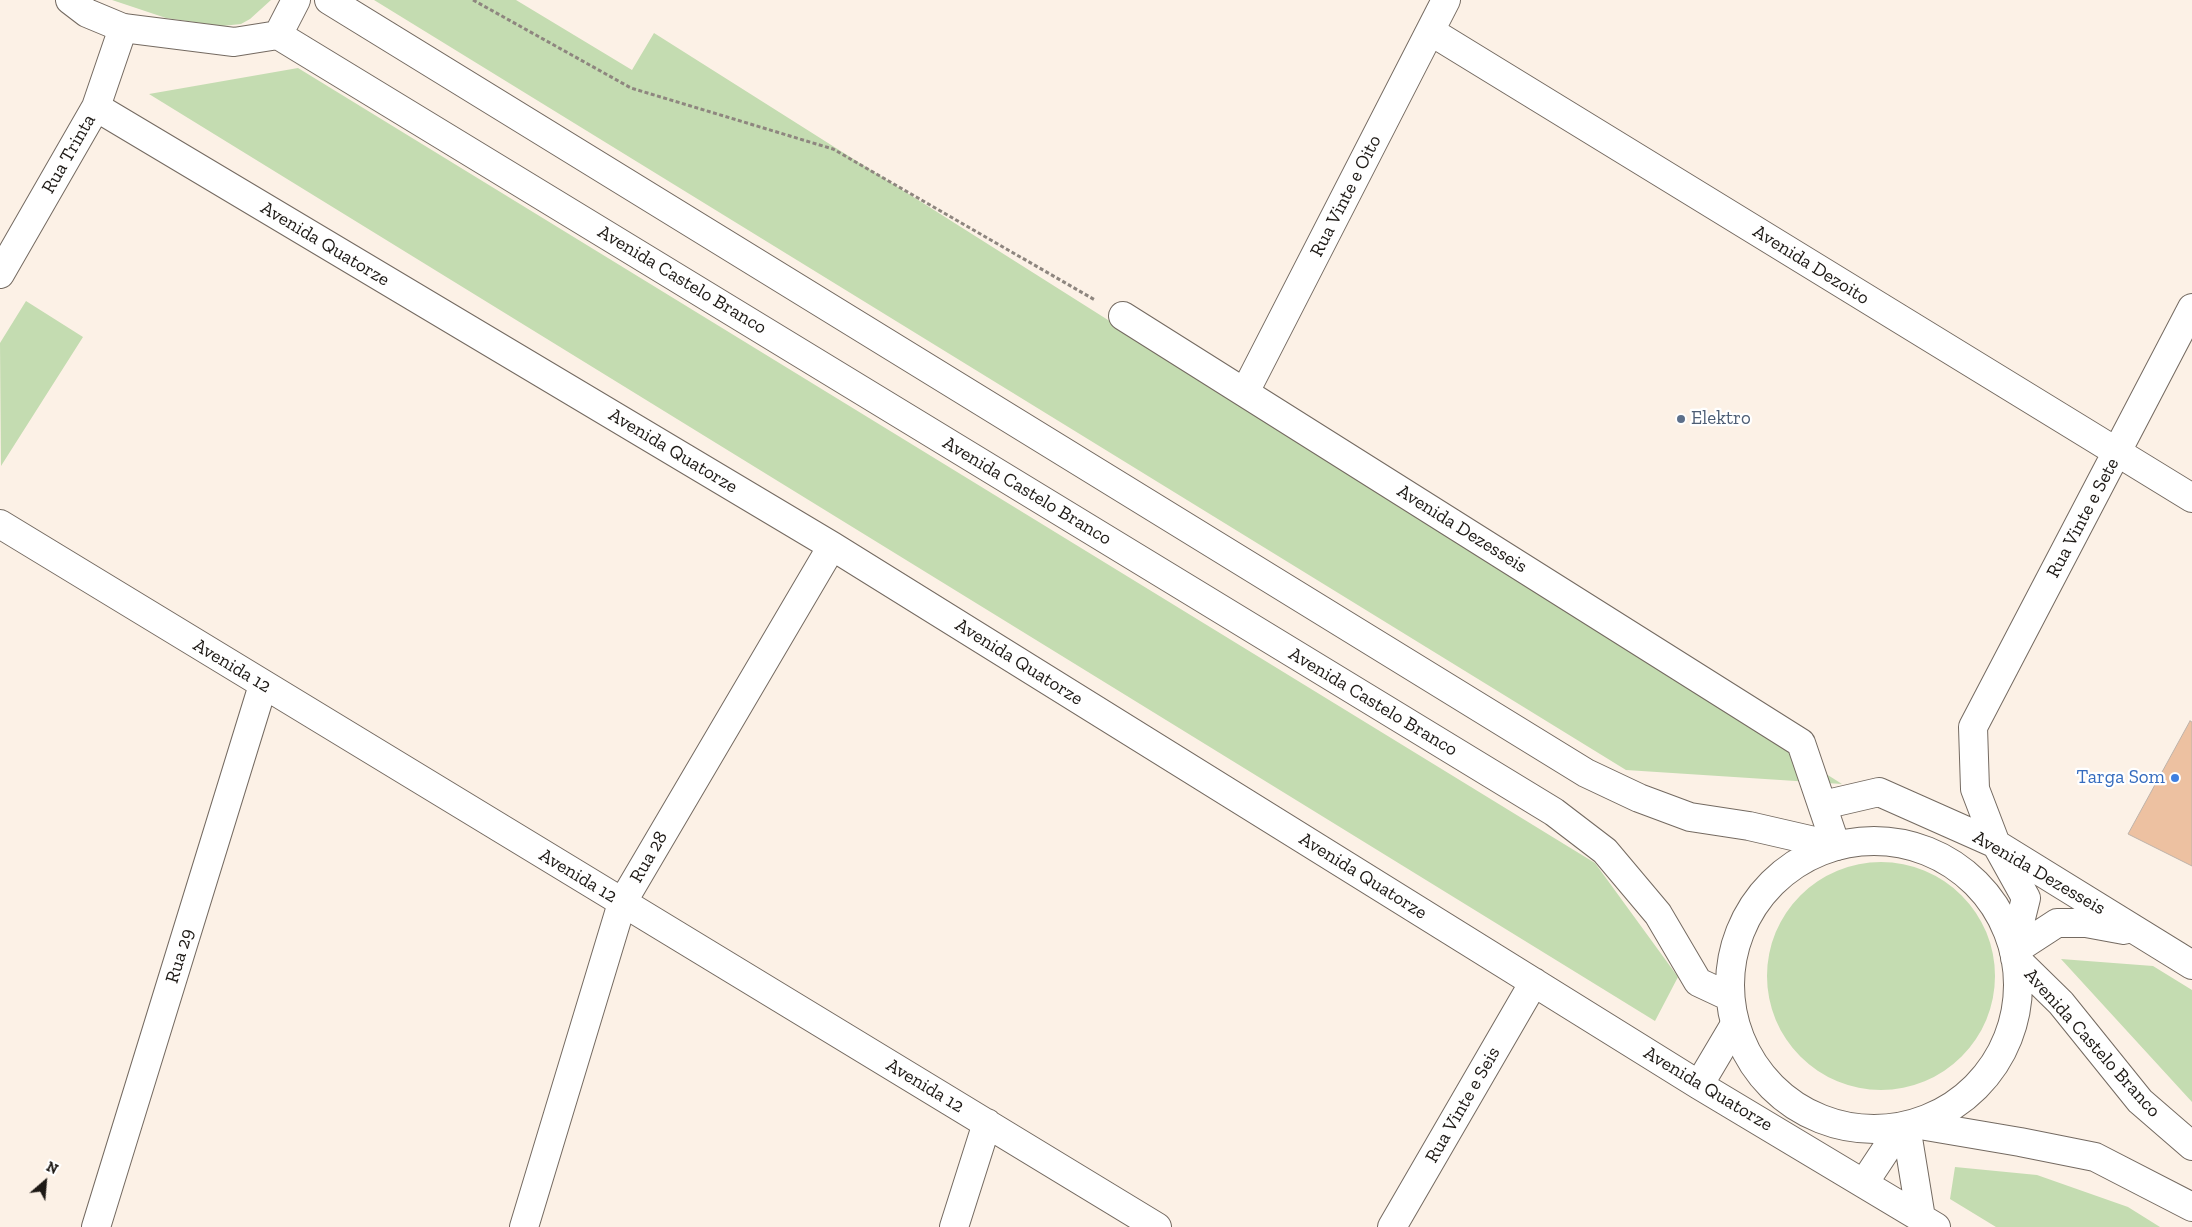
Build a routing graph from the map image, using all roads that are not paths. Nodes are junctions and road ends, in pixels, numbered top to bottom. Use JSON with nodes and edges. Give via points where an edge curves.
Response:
{"nodes":[{"id":1,"x":70,"y":0,"type":"edge"},
{"id":2,"x":296,"y":0,"type":"edge"},
{"id":3,"x":329,"y":0,"type":"edge"},
{"id":4,"x":1446,"y":0,"type":"edge"},
{"id":5,"x":123,"y":28,"type":"junction"},
{"id":6,"x":1430,"y":31,"type":"junction"},
{"id":7,"x":278,"y":35,"type":"junction"},
{"id":8,"x":96,"y":107,"type":"junction"},
{"id":9,"x":0,"y":274,"type":"edge"},
{"id":10,"x":2192,"y":308,"type":"edge"},
{"id":11,"x":1123,"y":316,"type":"road end"},
{"id":12,"x":1245,"y":392,"type":"junction"},
{"id":13,"x":2117,"y":453,"type":"junction"},
{"id":14,"x":2192,"y":498,"type":"edge"},
{"id":15,"x":0,"y":524,"type":"edge"},
{"id":16,"x":832,"y":546,"type":"junction"},
{"id":17,"x":263,"y":685,"type":"junction"},
{"id":18,"x":1823,"y":805,"type":"junction"},
{"id":19,"x":1996,"y":844,"type":"junction"},
{"id":20,"x":1836,"y":846,"type":"junction"},
{"id":21,"x":622,"y":903,"type":"junction"},
{"id":22,"x":2141,"y":933,"type":"junction"},
{"id":23,"x":2014,"y":952,"type":"junction"},
{"id":24,"x":2192,"y":965,"type":"edge"},
{"id":25,"x":1534,"y":982,"type":"junction"},
{"id":26,"x":1730,"y":998,"type":"junction"},
{"id":27,"x":1734,"y":1026,"type":"junction"},
{"id":28,"x":1699,"y":1085,"type":"junction"},
{"id":29,"x":987,"y":1124,"type":"junction"},
{"id":30,"x":1907,"y":1126,"type":"junction"},
{"id":31,"x":2192,"y":1146,"type":"edge"},
{"id":32,"x":1864,"y":1183,"type":"junction"},
{"id":33,"x":2192,"y":1208,"type":"edge"},
{"id":34,"x":1928,"y":1222,"type":"edge"},
{"id":35,"x":96,"y":1227,"type":"edge"},
{"id":36,"x":524,"y":1227,"type":"edge"},
{"id":37,"x":954,"y":1227,"type":"edge"},
{"id":38,"x":1157,"y":1227,"type":"edge"},
{"id":39,"x":1392,"y":1227,"type":"edge"}],
"edges":[{"from":1,"to":5,"type":"street","via":[[87,13]]},
{"from":2,"to":7,"type":"street"},
{"from":3,"to":20,"type":"street","via":[[1586,773],[1690,817],[1749,826]]},
{"from":4,"to":6,"type":"street","name":"Rua Vinte e Oito"},
{"from":5,"to":7,"type":"street","via":[[234,42]]},
{"from":5,"to":8,"type":"street","name":"Rua Trinta"},
{"from":6,"to":12,"type":"street","name":"Rua Vinte e Oito"},
{"from":6,"to":13,"type":"street","name":"Avenida Dezoito"},
{"from":7,"to":26,"type":"street","name":"Avenida Castelo Branco","via":[[1554,812],[1605,851],[1652,907],[1698,982]]},
{"from":8,"to":9,"type":"street","name":"Rua Trinta"},
{"from":8,"to":16,"type":"street","name":"Avenida Quatorze"},
{"from":10,"to":13,"type":"street","name":"Rua Vinte e Sete"},
{"from":11,"to":12,"type":"street","name":"Avenida Dezesseis"},
{"from":12,"to":18,"type":"street","name":"Avenida Dezesseis","via":[[1801,743]]},
{"from":13,"to":14,"type":"street","name":"Avenida Dezoito"},
{"from":13,"to":19,"type":"street","name":"Rua Vinte e Sete","via":[[1973,727],[1976,789]]},
{"from":15,"to":17,"type":"street","name":"Avenida 12"},
{"from":16,"to":21,"type":"street","name":"Rua 28"},
{"from":16,"to":25,"type":"street","name":"Avenida Quatorze"},
{"from":17,"to":21,"type":"street","name":"Avenida 12"},
{"from":17,"to":35,"type":"street","name":"Rua 29"},
{"from":18,"to":19,"type":"street","name":"Avenida Dezesseis","via":[[1879,792]]},
{"from":18,"to":20,"type":"street"},
{"from":19,"to":22,"type":"street","name":"Avenida Dezesseis"},
{"from":19,"to":23,"type":"street","via":[[2026,898]]},
{"from":20,"to":23,"type":"street","via":[[1880,841],[1925,850],[1964,872],[1994,905]]},
{"from":20,"to":26,"type":"street","via":[[1799,862],[1768,887],[1745,920],[1732,957]]},
{"from":21,"to":29,"type":"street","name":"Avenida 12"},
{"from":21,"to":36,"type":"street","name":"Rua 28"},
{"from":22,"to":23,"type":"street","via":[[2086,923],[2058,923]]},
{"from":22,"to":24,"type":"street","name":"Avenida Dezesseis"},
{"from":23,"to":30,"type":"street","via":[[2019,985],[2014,1025],[1998,1062],[1972,1093],[1939,1115]]},
{"from":23,"to":31,"type":"street","name":"Avenida Castelo Branco","via":[[2061,1002],[2140,1101]]},
{"from":25,"to":28,"type":"street","name":"Avenida Quatorze"},
{"from":25,"to":39,"type":"street","name":"Rua Vinte e Seis"},
{"from":26,"to":27,"type":"street"},
{"from":27,"to":28,"type":"street"},
{"from":27,"to":30,"type":"street","via":[[1758,1072],[1786,1100],[1822,1120],[1861,1130]]},
{"from":28,"to":32,"type":"street","name":"Avenida Quatorze"},
{"from":29,"to":37,"type":"street"},
{"from":29,"to":38,"type":"street","name":"Avenida 12"},
{"from":30,"to":32,"type":"street"},
{"from":30,"to":33,"type":"street","via":[[2020,1142],[2095,1157]]},
{"from":30,"to":34,"type":"street"},
{"from":32,"to":34,"type":"street","name":"Avenida Quatorze"}]}
